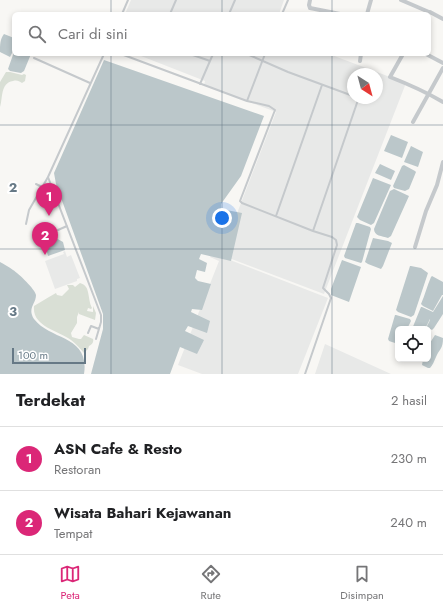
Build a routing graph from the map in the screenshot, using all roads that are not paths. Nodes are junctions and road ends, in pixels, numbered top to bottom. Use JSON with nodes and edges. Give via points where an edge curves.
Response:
{"nodes":[{"id":1,"x":128,"y":0,"type":"edge"},
{"id":2,"x":176,"y":0,"type":"edge"},
{"id":3,"x":235,"y":0,"type":"edge"},
{"id":4,"x":288,"y":0,"type":"edge"},
{"id":5,"x":310,"y":0,"type":"edge"},
{"id":6,"x":370,"y":0,"type":"edge"},
{"id":7,"x":401,"y":0,"type":"edge"},
{"id":8,"x":123,"y":12,"type":"edge"},
{"id":9,"x":171,"y":12,"type":"edge"},
{"id":10,"x":230,"y":12,"type":"edge"},
{"id":11,"x":283,"y":12,"type":"edge"},
{"id":12,"x":330,"y":12,"type":"edge"},
{"id":13,"x":368,"y":12,"type":"edge"},
{"id":14,"x":426,"y":12,"type":"edge"},
{"id":15,"x":431,"y":14,"type":"edge"},
{"id":16,"x":443,"y":19,"type":"edge"},
{"id":17,"x":103,"y":56,"type":"edge"},
{"id":18,"x":126,"y":56,"type":"edge"},
{"id":19,"x":196,"y":56,"type":"edge"},
{"id":20,"x":212,"y":56,"type":"edge"},
{"id":21,"x":252,"y":56,"type":"edge"},
{"id":22,"x":264,"y":56,"type":"edge"},
{"id":23,"x":361,"y":56,"type":"edge"},
{"id":24,"x":402,"y":56,"type":"edge"},
{"id":25,"x":429,"y":56,"type":"edge"},
{"id":26,"x":34,"y":58,"type":"dead end"},
{"id":27,"x":263,"y":60,"type":"junction"},
{"id":28,"x":210,"y":61,"type":"junction"},
{"id":29,"x":360,"y":61,"type":"dead end"},
{"id":30,"x":443,"y":64,"type":"edge"},
{"id":31,"x":443,"y":68,"type":"edge"},
{"id":32,"x":90,"y":83,"type":"junction"},
{"id":33,"x":200,"y":84,"type":"junction"},
{"id":34,"x":322,"y":85,"type":"junction"},
{"id":35,"x":347,"y":94,"type":"edge"},
{"id":36,"x":428,"y":94,"type":"junction"},
{"id":37,"x":247,"y":101,"type":"junction"},
{"id":38,"x":443,"y":102,"type":"edge"},
{"id":39,"x":357,"y":104,"type":"edge"},
{"id":40,"x":413,"y":122,"type":"dead end"},
{"id":41,"x":443,"y":162,"type":"edge"},
{"id":42,"x":48,"y":177,"type":"junction"},
{"id":43,"x":36,"y":184,"type":"dead end"},
{"id":44,"x":42,"y":186,"type":"junction"},
{"id":45,"x":276,"y":216,"type":"junction"},
{"id":46,"x":26,"y":224,"type":"dead end"},
{"id":47,"x":67,"y":226,"type":"junction"},
{"id":48,"x":58,"y":230,"type":"dead end"},
{"id":49,"x":313,"y":231,"type":"junction"},
{"id":50,"x":415,"y":247,"type":"dead end"},
{"id":51,"x":99,"y":329,"type":"junction"},
{"id":52,"x":88,"y":333,"type":"dead end"},
{"id":53,"x":96,"y":339,"type":"dead end"},
{"id":54,"x":305,"y":374,"type":"edge"}],
"edges":[{"from":1,"to":8,"type":"lane"},
{"from":2,"to":9,"type":"lane"},
{"from":3,"to":10,"type":"lane"},
{"from":4,"to":11,"type":"lane"},
{"from":5,"to":12,"type":"street","via":[[310,8]]},
{"from":6,"to":13,"type":"street"},
{"from":7,"to":14,"type":"street"},
{"from":15,"to":16,"type":"street"},
{"from":17,"to":32,"type":"lane"},
{"from":18,"to":33,"type":"lane"},
{"from":19,"to":28,"type":"lane"},
{"from":20,"to":28,"type":"lane"},
{"from":21,"to":27,"type":"lane"},
{"from":22,"to":27,"type":"lane"},
{"from":23,"to":29,"type":"street"},
{"from":24,"to":36,"type":"street","via":[[390,77]]},
{"from":25,"to":30,"type":"street"},
{"from":26,"to":32,"type":"lane"},
{"from":27,"to":34,"type":"lane"},
{"from":27,"to":37,"type":"lane"},
{"from":28,"to":33,"type":"lane"},
{"from":31,"to":36,"type":"street"},
{"from":32,"to":42,"type":"lane"},
{"from":33,"to":37,"type":"lane"},
{"from":34,"to":35,"type":"lane"},
{"from":34,"to":45,"type":"lane"},
{"from":36,"to":38,"type":"street"},
{"from":36,"to":40,"type":"street"},
{"from":37,"to":45,"type":"lane","via":[[275,110],[240,201]]},
{"from":39,"to":49,"type":"lane"},
{"from":41,"to":50,"type":"street"},
{"from":42,"to":44,"type":"lane"},
{"from":42,"to":47,"type":"lane"},
{"from":43,"to":44,"type":"lane"},
{"from":44,"to":46,"type":"lane","via":[[29,210]]},
{"from":45,"to":49,"type":"lane"},
{"from":47,"to":48,"type":"lane"},
{"from":47,"to":51,"type":"lane","via":[[101,315]]},
{"from":49,"to":54,"type":"lane","via":[[332,237],[337,245],[323,288],[331,298]]},
{"from":51,"to":52,"type":"lane","via":[[91,326]]},
{"from":51,"to":53,"type":"lane"}]}
